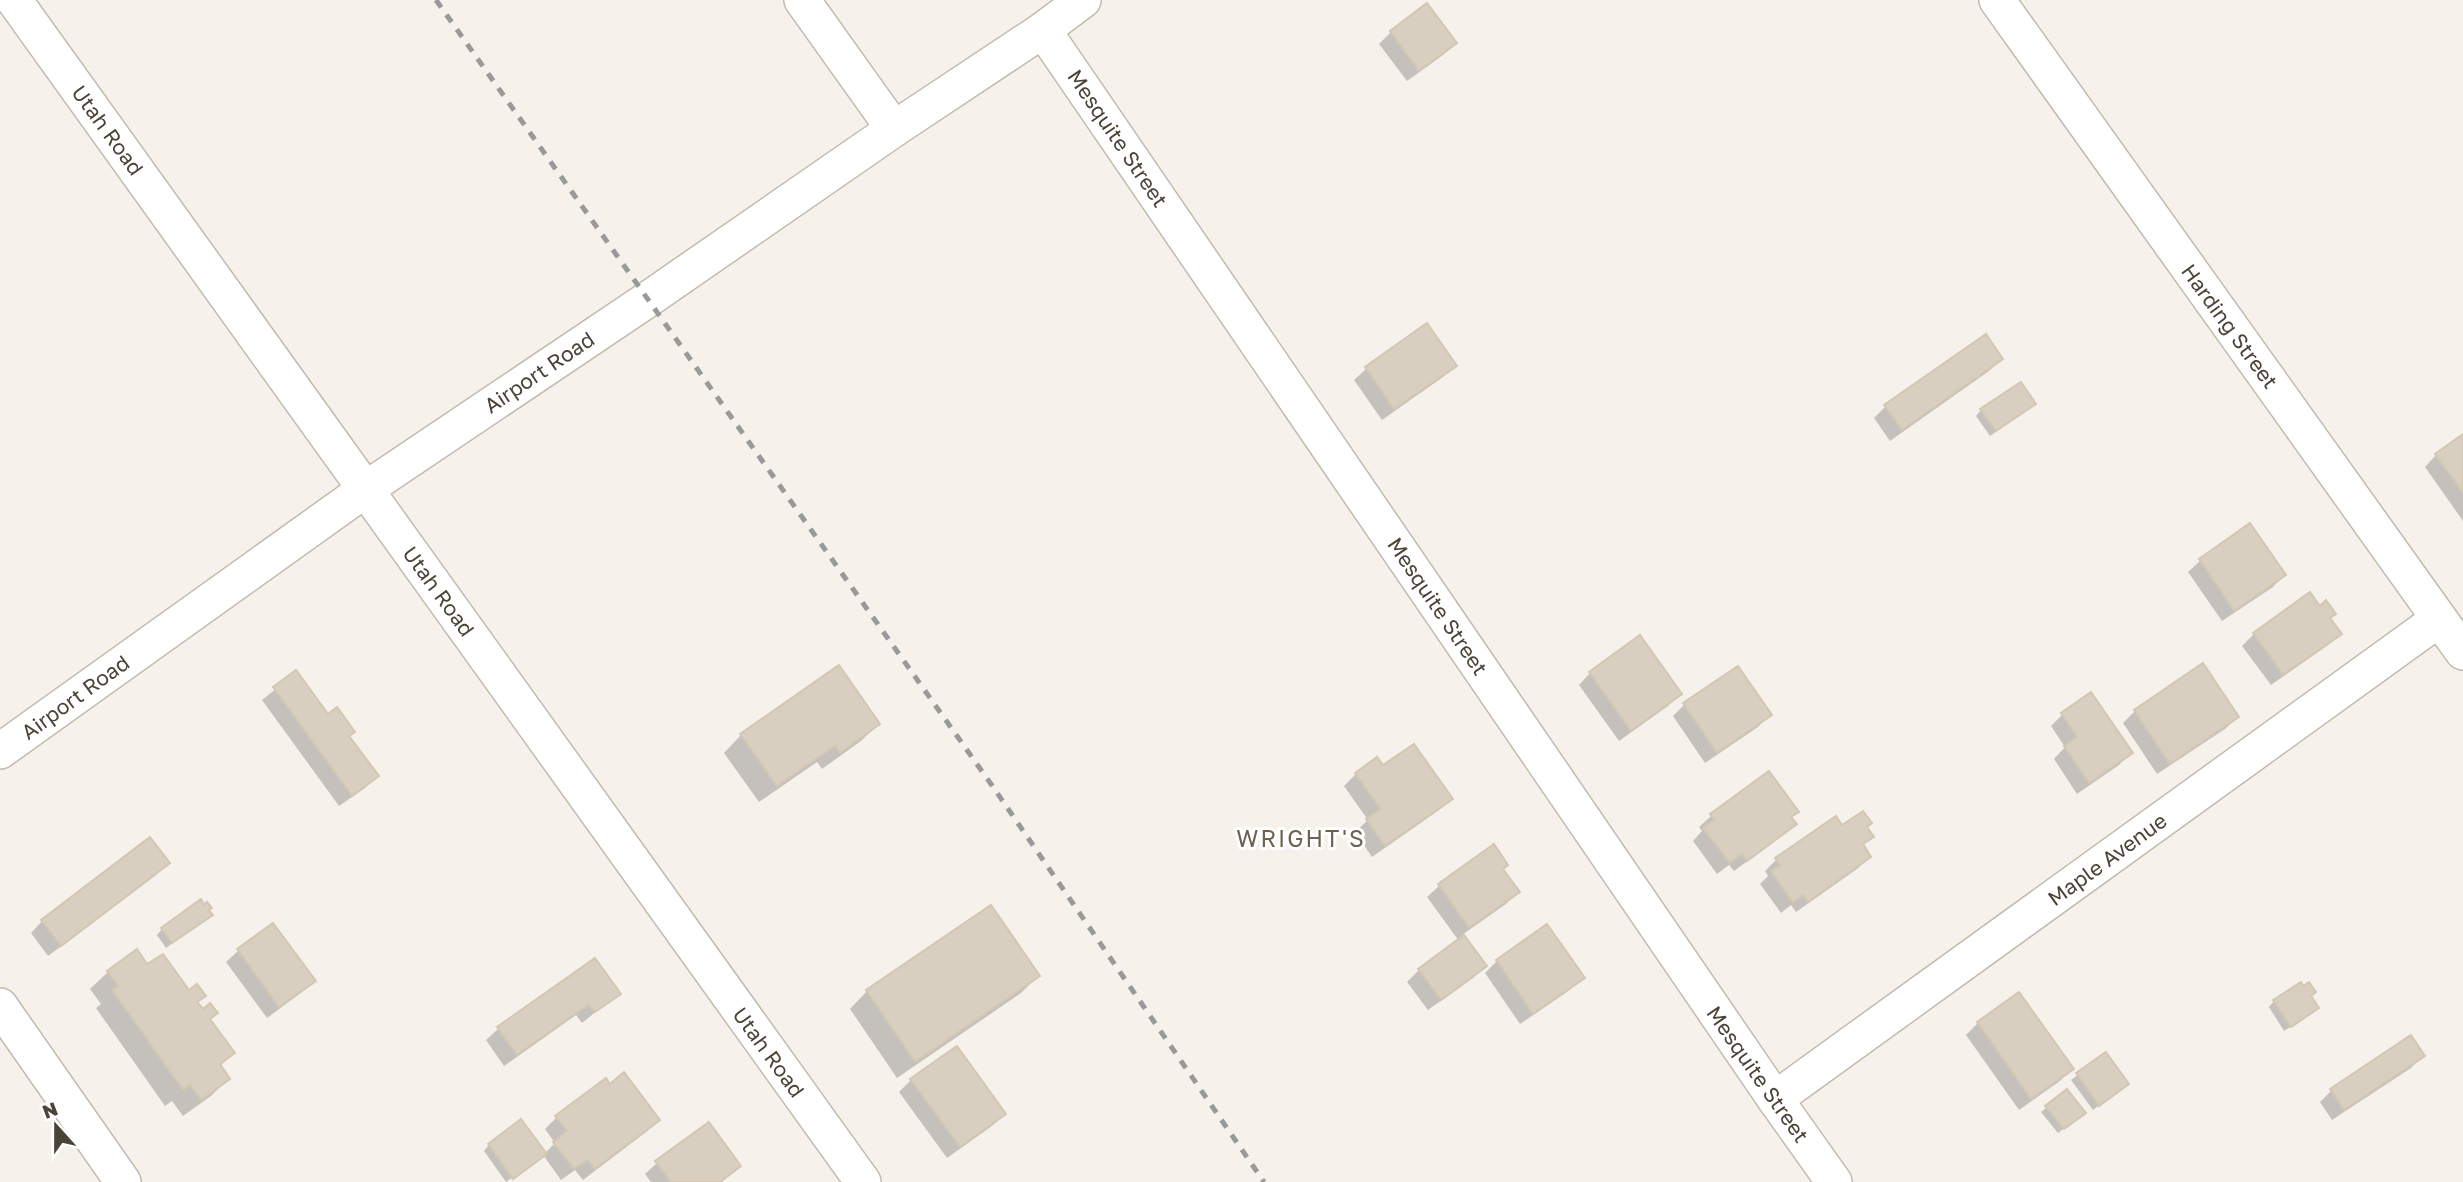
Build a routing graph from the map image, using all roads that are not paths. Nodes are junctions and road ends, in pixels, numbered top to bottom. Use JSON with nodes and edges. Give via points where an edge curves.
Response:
{"nodes":[{"id":1,"x":14,"y":0,"type":"edge"},
{"id":2,"x":802,"y":0,"type":"edge"},
{"id":3,"x":1083,"y":0,"type":"edge"},
{"id":4,"x":1997,"y":0,"type":"edge"},
{"id":5,"x":1043,"y":30,"type":"junction"},
{"id":6,"x":894,"y":129,"type":"junction"},
{"id":7,"x":366,"y":489,"type":"junction"},
{"id":8,"x":2439,"y":619,"type":"junction"},
{"id":9,"x":2463,"y":652,"type":"edge"},
{"id":10,"x":0,"y":751,"type":"edge"},
{"id":11,"x":0,"y":1006,"type":"edge"},
{"id":12,"x":1774,"y":1099,"type":"junction"},
{"id":13,"x":122,"y":1182,"type":"edge"},
{"id":14,"x":863,"y":1182,"type":"edge"},
{"id":15,"x":1834,"y":1182,"type":"edge"}],
"edges":[{"from":1,"to":7,"type":"street","name":"Utah Road"},
{"from":2,"to":6,"type":"street"},
{"from":3,"to":5,"type":"street","name":"Airport Road"},
{"from":4,"to":8,"type":"street","name":"Harding Street"},
{"from":5,"to":6,"type":"street","name":"Airport Road"},
{"from":5,"to":12,"type":"street","name":"Mesquite Street"},
{"from":6,"to":7,"type":"street","name":"Airport Road"},
{"from":7,"to":10,"type":"street","name":"Airport Road"},
{"from":7,"to":14,"type":"street","name":"Utah Road"},
{"from":8,"to":9,"type":"street","name":"Harding Street"},
{"from":8,"to":12,"type":"street","name":"Maple Avenue"},
{"from":11,"to":13,"type":"street"},
{"from":12,"to":15,"type":"street","name":"Mesquite Street"}]}
